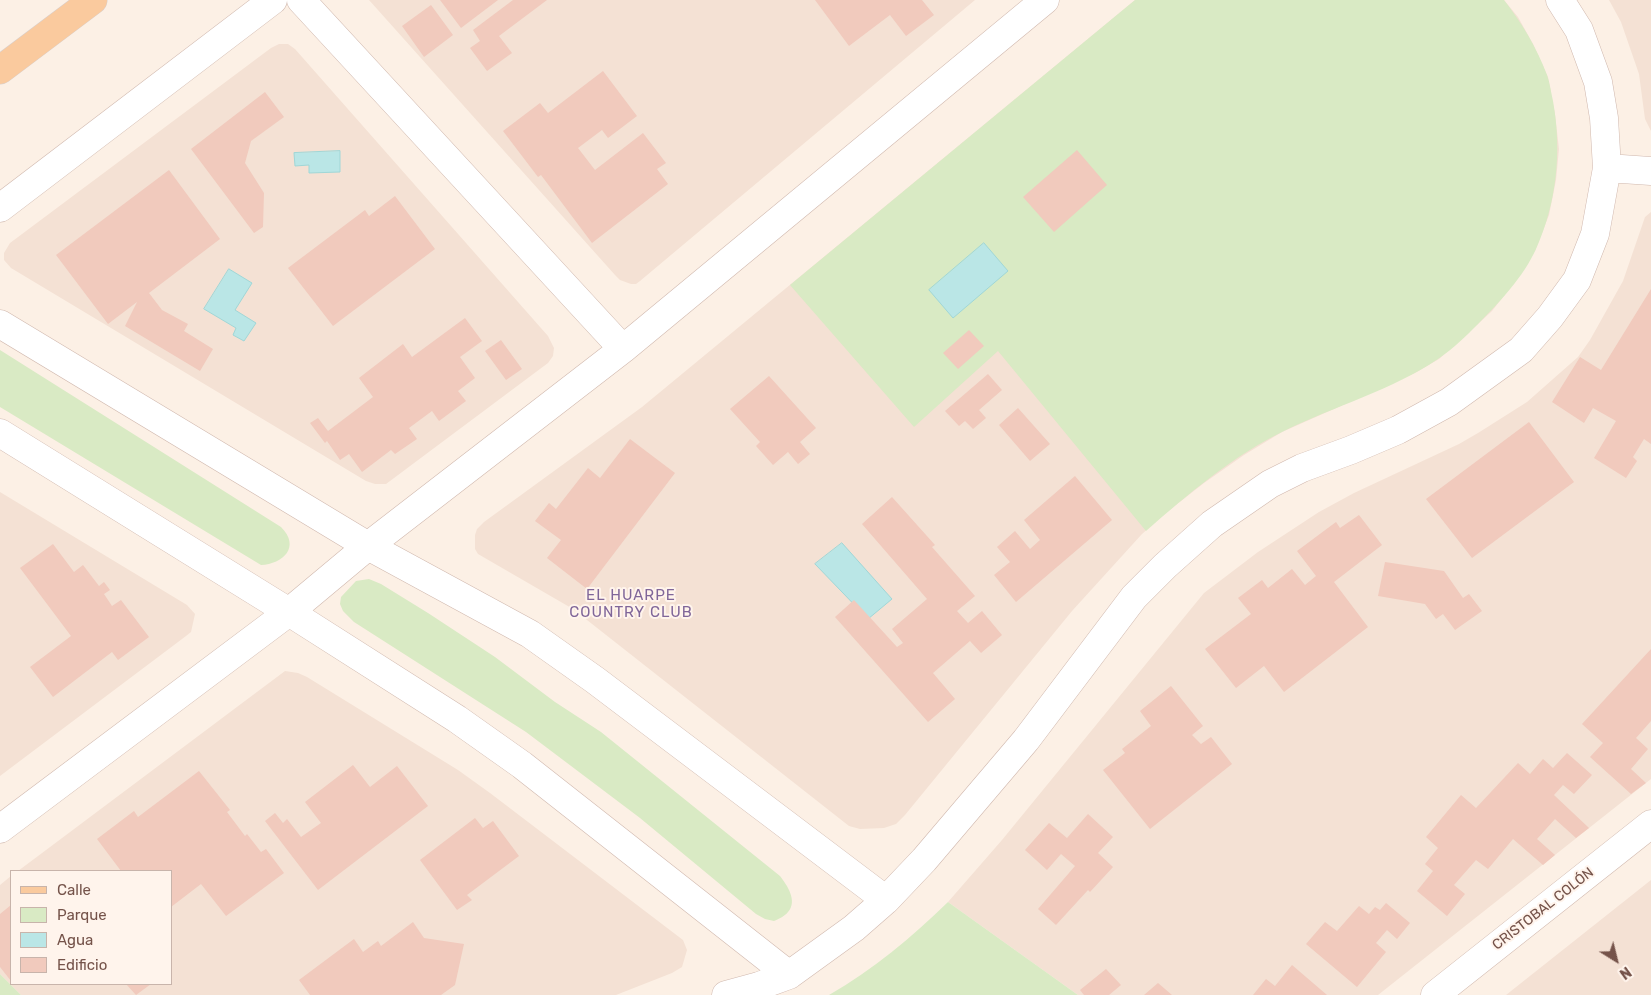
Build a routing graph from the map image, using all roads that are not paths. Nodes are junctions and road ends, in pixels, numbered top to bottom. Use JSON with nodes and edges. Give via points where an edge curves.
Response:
{"nodes":[{"id":1,"x":93,"y":0,"type":"edge"},
{"id":2,"x":273,"y":0,"type":"edge"},
{"id":3,"x":301,"y":0,"type":"edge"},
{"id":4,"x":1044,"y":0,"type":"edge"},
{"id":5,"x":1560,"y":0,"type":"edge"},
{"id":6,"x":0,"y":70,"type":"edge"},
{"id":7,"x":1607,"y":168,"type":"junction"},
{"id":8,"x":1651,"y":171,"type":"edge"},
{"id":9,"x":0,"y":208,"type":"edge"},
{"id":10,"x":0,"y":324,"type":"edge"},
{"id":11,"x":623,"y":348,"type":"junction"},
{"id":12,"x":0,"y":433,"type":"edge"},
{"id":13,"x":368,"y":546,"type":"junction"},
{"id":14,"x":289,"y":612,"type":"junction"},
{"id":15,"x":1651,"y":824,"type":"edge"},
{"id":16,"x":0,"y":829,"type":"edge"},
{"id":17,"x":886,"y":900,"type":"junction"},
{"id":18,"x":789,"y":975,"type":"junction"},
{"id":19,"x":726,"y":995,"type":"edge"},
{"id":20,"x":1435,"y":995,"type":"edge"}],
"edges":[{"from":1,"to":6,"type":"main road"},
{"from":2,"to":9,"type":"street"},
{"from":3,"to":11,"type":"street"},
{"from":4,"to":11,"type":"street"},
{"from":5,"to":7,"type":"street","via":[[1579,30],[1598,82]]},
{"from":7,"to":8,"type":"street"},
{"from":7,"to":17,"type":"street","via":[[1595,234],[1577,280],[1521,350],[1449,402],[1398,430],[1270,484],[1212,524],[1134,597],[1020,747]]},
{"from":10,"to":13,"type":"street"},
{"from":11,"to":13,"type":"street"},
{"from":12,"to":14,"type":"street"},
{"from":13,"to":14,"type":"street"},
{"from":13,"to":17,"type":"street","via":[[530,634]]},
{"from":14,"to":16,"type":"street"},
{"from":14,"to":18,"type":"street","via":[[457,719],[522,765]]},
{"from":15,"to":20,"type":"street","name":"CRISTOBAL COLÓN"},
{"from":17,"to":18,"type":"street","via":[[854,928]]},
{"from":18,"to":19,"type":"street"}]}
